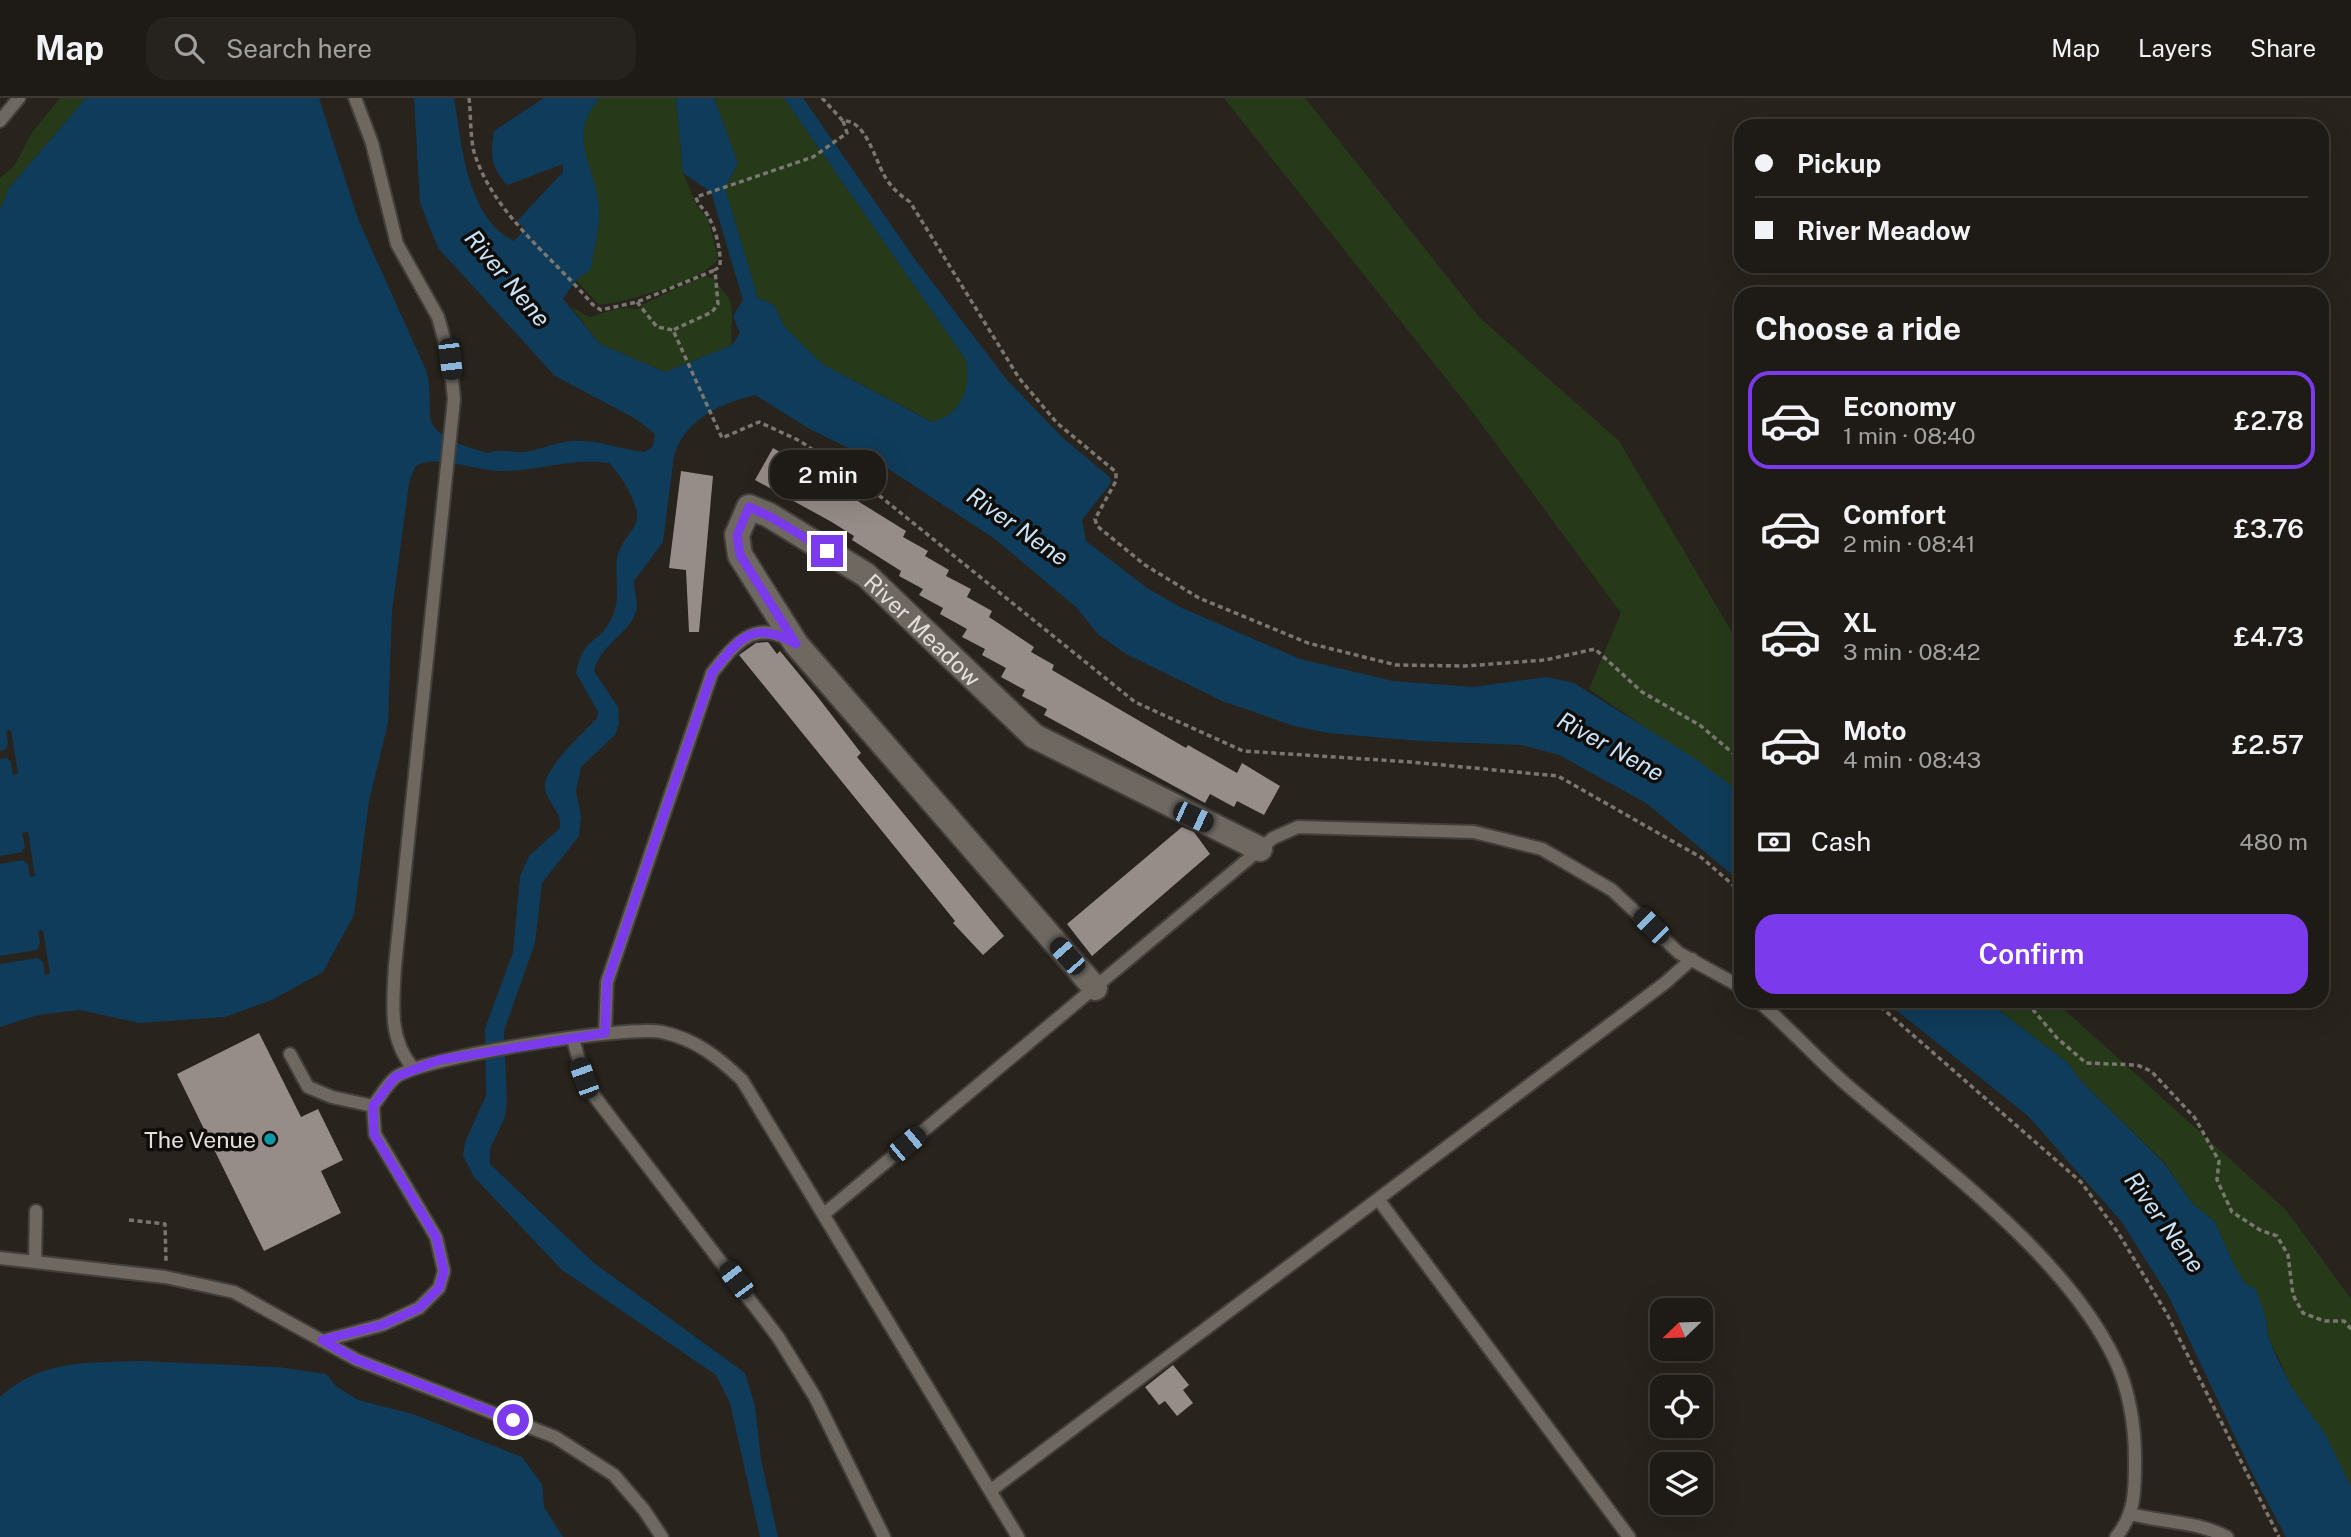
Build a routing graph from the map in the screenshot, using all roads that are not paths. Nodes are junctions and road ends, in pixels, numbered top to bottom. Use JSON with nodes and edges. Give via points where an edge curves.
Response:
{"nodes":[{"id":1,"x":19,"y":98,"type":"edge"},
{"id":2,"x":355,"y":98,"type":"edge"},
{"id":3,"x":0,"y":121,"type":"edge"},
{"id":4,"x":796,"y":644,"type":"junction"},
{"id":5,"x":1260,"y":849,"type":"junction"},
{"id":6,"x":1692,"y":960,"type":"junction"},
{"id":7,"x":1734,"y":983,"type":"edge"},
{"id":8,"x":1095,"y":988,"type":"junction"},
{"id":9,"x":1765,"y":1008,"type":"edge"},
{"id":10,"x":605,"y":1033,"type":"junction"},
{"id":11,"x":573,"y":1038,"type":"junction"},
{"id":12,"x":290,"y":1054,"type":"dead end"},
{"id":13,"x":413,"y":1069,"type":"junction"},
{"id":14,"x":373,"y":1106,"type":"junction"},
{"id":15,"x":1378,"y":1199,"type":"junction"},
{"id":16,"x":36,"y":1211,"type":"dead end"},
{"id":17,"x":824,"y":1214,"type":"junction"},
{"id":18,"x":0,"y":1258,"type":"edge"},
{"id":19,"x":35,"y":1262,"type":"junction"},
{"id":20,"x":322,"y":1340,"type":"junction"},
{"id":21,"x":990,"y":1491,"type":"junction"},
{"id":22,"x":2132,"y":1514,"type":"junction"},
{"id":23,"x":662,"y":1537,"type":"edge"},
{"id":24,"x":884,"y":1537,"type":"edge"},
{"id":25,"x":1018,"y":1537,"type":"edge"},
{"id":26,"x":1629,"y":1537,"type":"edge"},
{"id":27,"x":2116,"y":1537,"type":"edge"},
{"id":28,"x":2227,"y":1537,"type":"edge"}],
"edges":[{"from":1,"to":3,"type":"lane"},
{"from":2,"to":13,"type":"lane","via":[[372,143],[397,244],[441,328],[454,398],[395,966],[392,1026],[401,1054]]},
{"from":4,"to":5,"type":"street","name":"River Meadow","via":[[740,555],[737,535],[749,507],[866,575],[1034,736]]},
{"from":4,"to":8,"type":"street","name":"River Meadow"},
{"from":4,"to":10,"type":"lane","via":[[773,632],[748,634],[728,650],[712,673],[607,982]]},
{"from":5,"to":6,"type":"lane","via":[[1298,827],[1474,832],[1521,842],[1564,860],[1612,890]]},
{"from":5,"to":8,"type":"lane"},
{"from":6,"to":7,"type":"lane"},
{"from":6,"to":15,"type":"lane"},
{"from":8,"to":17,"type":"lane"},
{"from":9,"to":22,"type":"lane","via":[[1844,1083],[2009,1224],[2086,1313],[2115,1359],[2124,1383],[2135,1446]]},
{"from":10,"to":11,"type":"lane"},
{"from":10,"to":17,"type":"lane","via":[[659,1031],[687,1039],[727,1065],[742,1080]]},
{"from":11,"to":13,"type":"lane","via":[[439,1060]]},
{"from":11,"to":24,"type":"lane","via":[[584,1078],[595,1097],[778,1337],[815,1397]]},
{"from":12,"to":14,"type":"lane","via":[[308,1087]]},
{"from":13,"to":14,"type":"lane","via":[[395,1077]]},
{"from":14,"to":20,"type":"lane","via":[[374,1134],[436,1237],[444,1271],[439,1288],[419,1308],[382,1325]]},
{"from":15,"to":21,"type":"lane"},
{"from":15,"to":26,"type":"lane"},
{"from":16,"to":19,"type":"lane"},
{"from":17,"to":21,"type":"lane"},
{"from":18,"to":19,"type":"lane"},
{"from":19,"to":20,"type":"lane","via":[[234,1292]]},
{"from":20,"to":23,"type":"lane","via":[[357,1360],[555,1437],[614,1475]]},
{"from":21,"to":25,"type":"lane"},
{"from":22,"to":27,"type":"lane"},
{"from":22,"to":28,"type":"lane","via":[[2196,1524]]}]}
